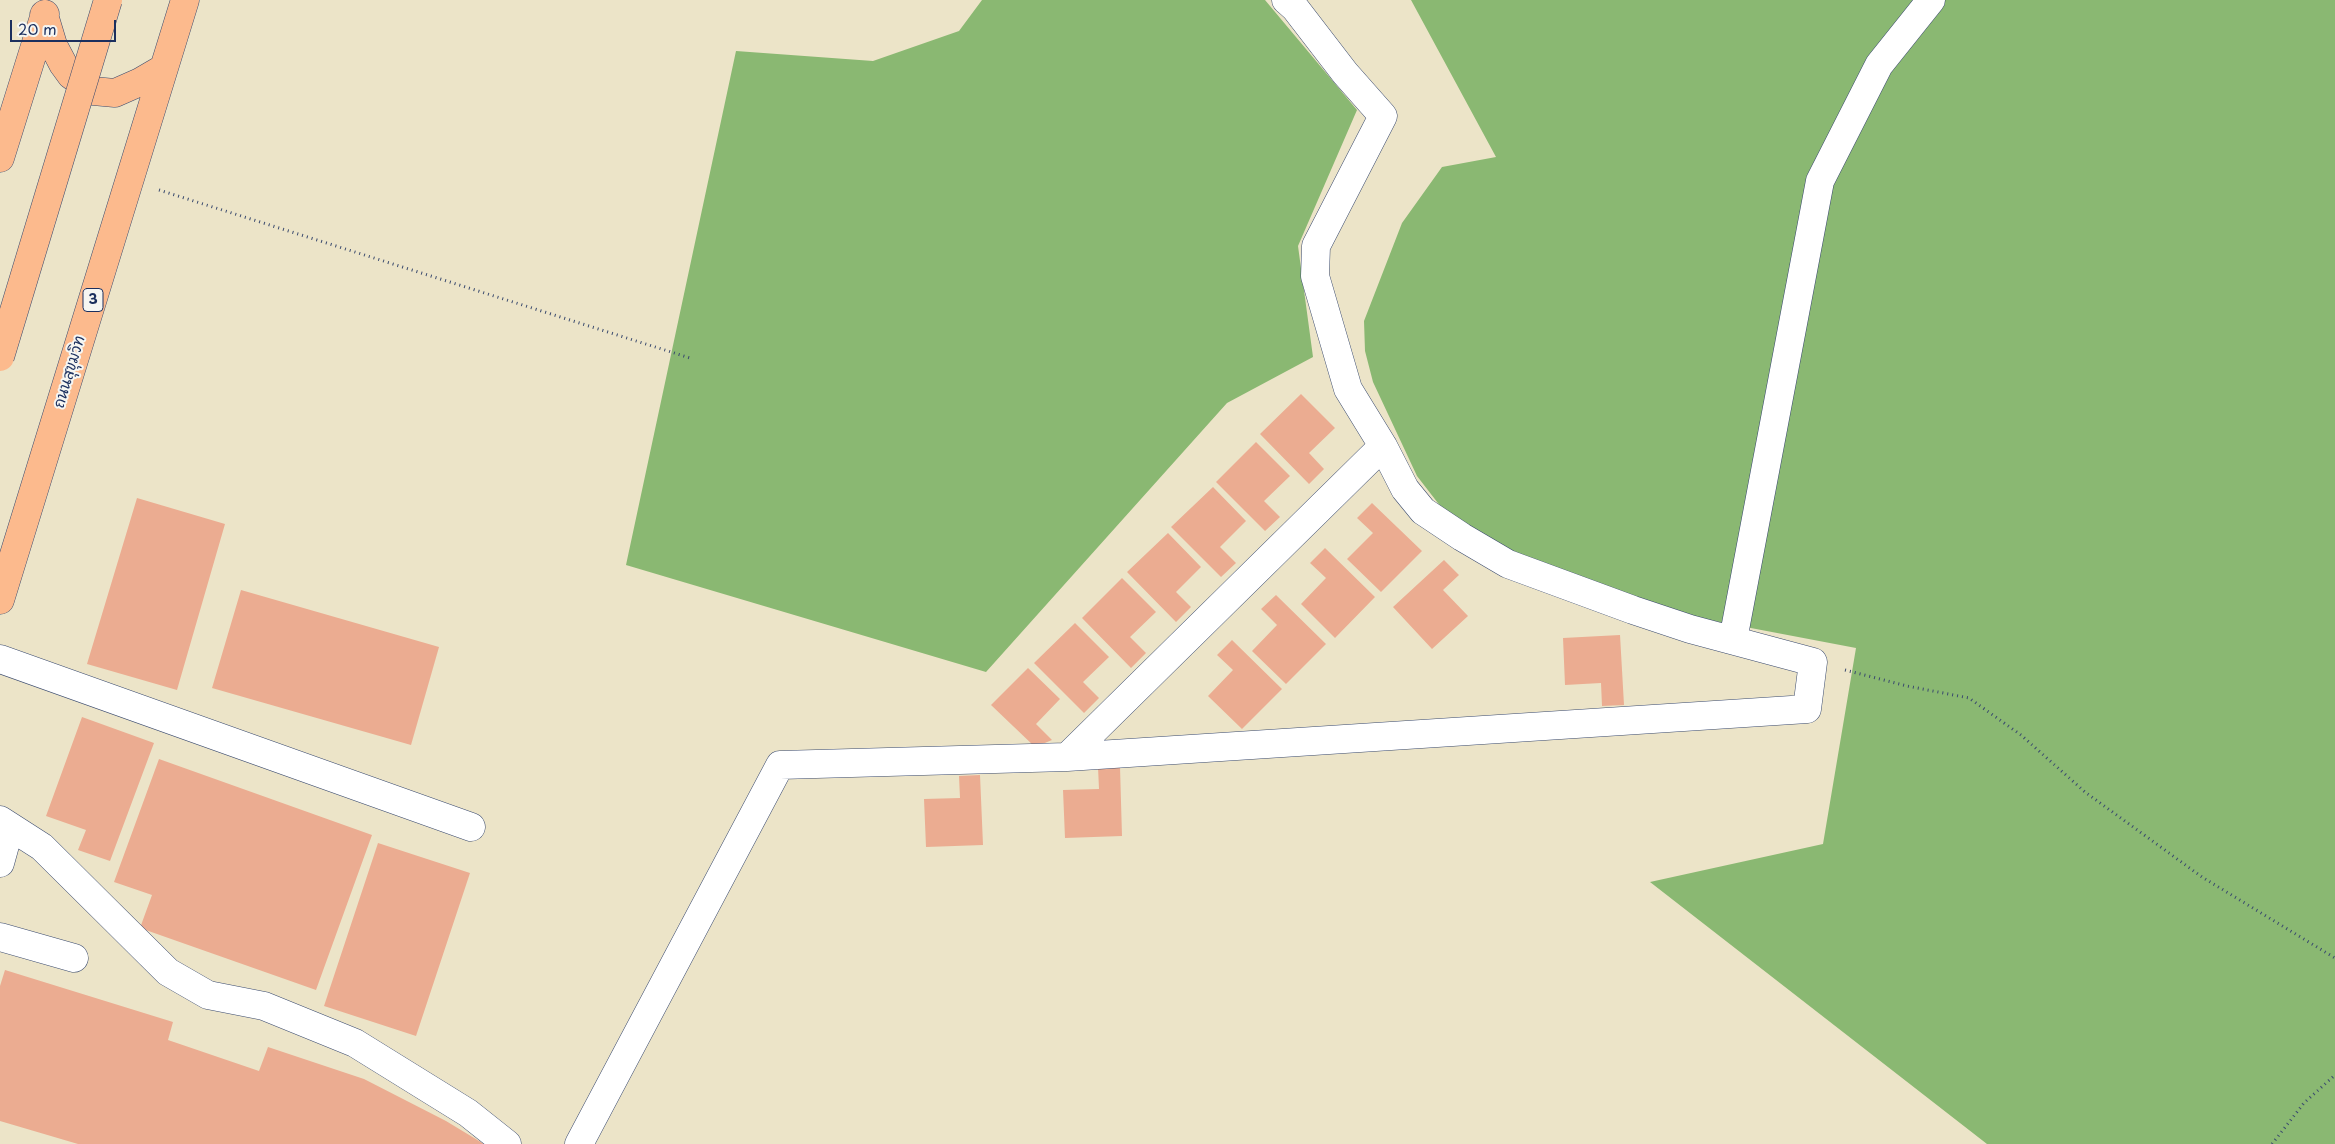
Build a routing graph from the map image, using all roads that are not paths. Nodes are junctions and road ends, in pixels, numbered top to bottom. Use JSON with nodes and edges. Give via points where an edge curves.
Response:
{"nodes":[{"id":1,"x":108,"y":0,"type":"edge"},
{"id":2,"x":186,"y":0,"type":"edge"},
{"id":3,"x":1286,"y":0,"type":"edge"},
{"id":4,"x":1931,"y":0,"type":"edge"},
{"id":5,"x":47,"y":8,"type":"edge"},
{"id":6,"x":164,"y":68,"type":"junction"},
{"id":7,"x":0,"y":158,"type":"edge"},
{"id":8,"x":0,"y":357,"type":"edge"},
{"id":9,"x":1383,"y":446,"type":"junction"},
{"id":10,"x":0,"y":600,"type":"edge"},
{"id":11,"x":1733,"y":640,"type":"junction"},
{"id":12,"x":0,"y":659,"type":"edge"},
{"id":13,"x":1067,"y":757,"type":"junction"},
{"id":14,"x":5,"y":823,"type":"edge"},
{"id":15,"x":470,"y":827,"type":"dead end"},
{"id":16,"x":0,"y":863,"type":"edge"},
{"id":17,"x":0,"y":936,"type":"edge"},
{"id":18,"x":74,"y":958,"type":"dead end"},
{"id":19,"x":507,"y":1144,"type":"edge"},
{"id":20,"x":579,"y":1144,"type":"edge"}],
"edges":[{"from":1,"to":8,"type":"highway","bridge":true},
{"from":2,"to":6,"type":"highway","name":"ถนนสุขุมวิท","number":"3"},
{"from":3,"to":9,"type":"street","via":[[1383,116],[1316,246],[1315,276],[1348,389]]},
{"from":4,"to":11,"type":"street","via":[[1879,65],[1820,182]]},
{"from":5,"to":6,"type":"highway","via":[[53,45],[63,64],[71,75],[92,90],[115,93]]},
{"from":5,"to":7,"type":"highway"},
{"from":6,"to":10,"type":"highway","name":"ถนนสุขุมวิท","number":"3"},
{"from":9,"to":11,"type":"street","via":[[1405,489],[1423,511],[1508,564],[1633,610]]},
{"from":9,"to":13,"type":"street"},
{"from":11,"to":13,"type":"street","via":[[1813,662],[1807,709]]},
{"from":12,"to":15,"type":"street"},
{"from":13,"to":20,"type":"street","via":[[780,765]]},
{"from":14,"to":16,"type":"street"},
{"from":14,"to":19,"type":"street","via":[[42,847],[168,972],[208,995],[264,1006],[355,1043],[468,1113]]},
{"from":17,"to":18,"type":"street"}]}
